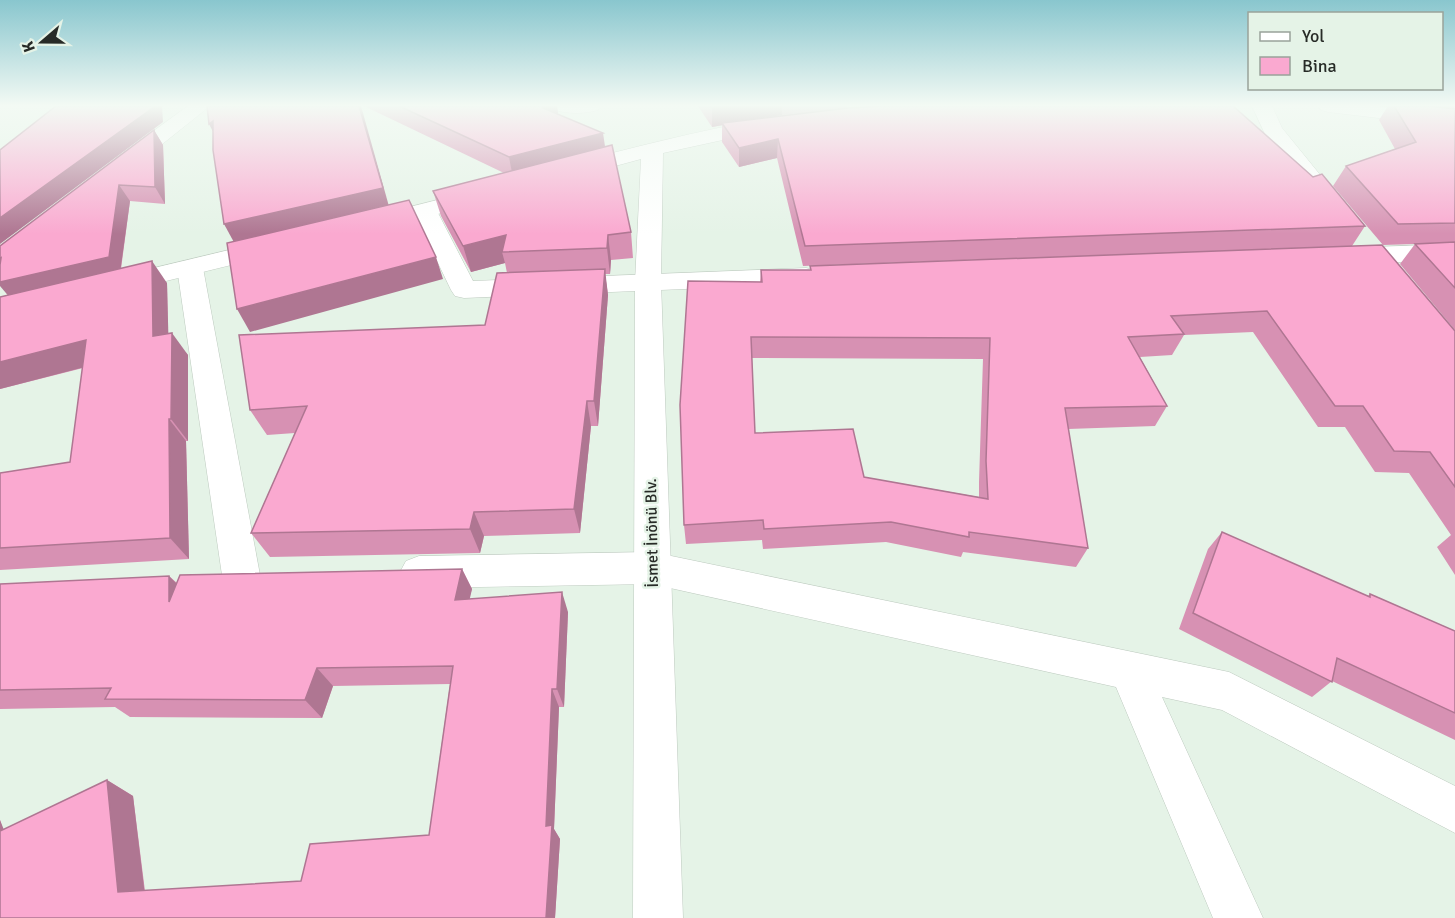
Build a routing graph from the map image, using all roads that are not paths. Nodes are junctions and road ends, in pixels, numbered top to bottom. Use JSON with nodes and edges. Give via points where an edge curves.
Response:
{"nodes":[{"id":1,"x":143,"y":149,"type":"edge"},
{"id":2,"x":652,"y":149,"type":"joint"},
{"id":3,"x":1287,"y":149,"type":"edge"},
{"id":4,"x":108,"y":175,"type":"edge"},
{"id":5,"x":550,"y":177,"type":"edge"},
{"id":6,"x":505,"y":189,"type":"edge"},
{"id":7,"x":425,"y":211,"type":"junction"},
{"id":8,"x":347,"y":230,"type":"edge"},
{"id":9,"x":1359,"y":237,"type":"junction"},
{"id":10,"x":291,"y":243,"type":"edge"},
{"id":11,"x":1455,"y":252,"type":"edge"},
{"id":12,"x":1326,"y":256,"type":"edge"},
{"id":13,"x":190,"y":267,"type":"junction"},
{"id":14,"x":826,"y":275,"type":"edge"},
{"id":15,"x":1396,"y":281,"type":"edge"},
{"id":16,"x":648,"y":282,"type":"junction"},
{"id":17,"x":100,"y":289,"type":"edge"},
{"id":18,"x":652,"y":568,"type":"junction"},
{"id":19,"x":382,"y":572,"type":"edge"},
{"id":20,"x":241,"y":575,"type":"edge"},
{"id":21,"x":1130,"y":670,"type":"junction"},
{"id":22,"x":1455,"y":810,"type":"edge"},
{"id":23,"x":658,"y":918,"type":"edge"},
{"id":24,"x":1238,"y":918,"type":"edge"}],
"edges":[{"from":1,"to":4,"type":"street"},
{"from":2,"to":5,"type":"street"},
{"from":2,"to":16,"type":"street","name":"İsmet İnönü Blv."},
{"from":3,"to":9,"type":"street"},
{"from":6,"to":7,"type":"street"},
{"from":7,"to":8,"type":"street"},
{"from":7,"to":16,"type":"street","via":[[464,290]]},
{"from":9,"to":11,"type":"street"},
{"from":9,"to":12,"type":"street"},
{"from":9,"to":15,"type":"street"},
{"from":10,"to":13,"type":"street"},
{"from":13,"to":17,"type":"street"},
{"from":13,"to":20,"type":"street"},
{"from":14,"to":16,"type":"street"},
{"from":16,"to":18,"type":"street","name":"İsmet İnönü Blv."},
{"from":18,"to":19,"type":"street"},
{"from":18,"to":21,"type":"street"},
{"from":18,"to":23,"type":"street","name":"İsmet İnönü Blv."},
{"from":21,"to":22,"type":"street","via":[[1229,692]]},
{"from":21,"to":24,"type":"street"}]}
